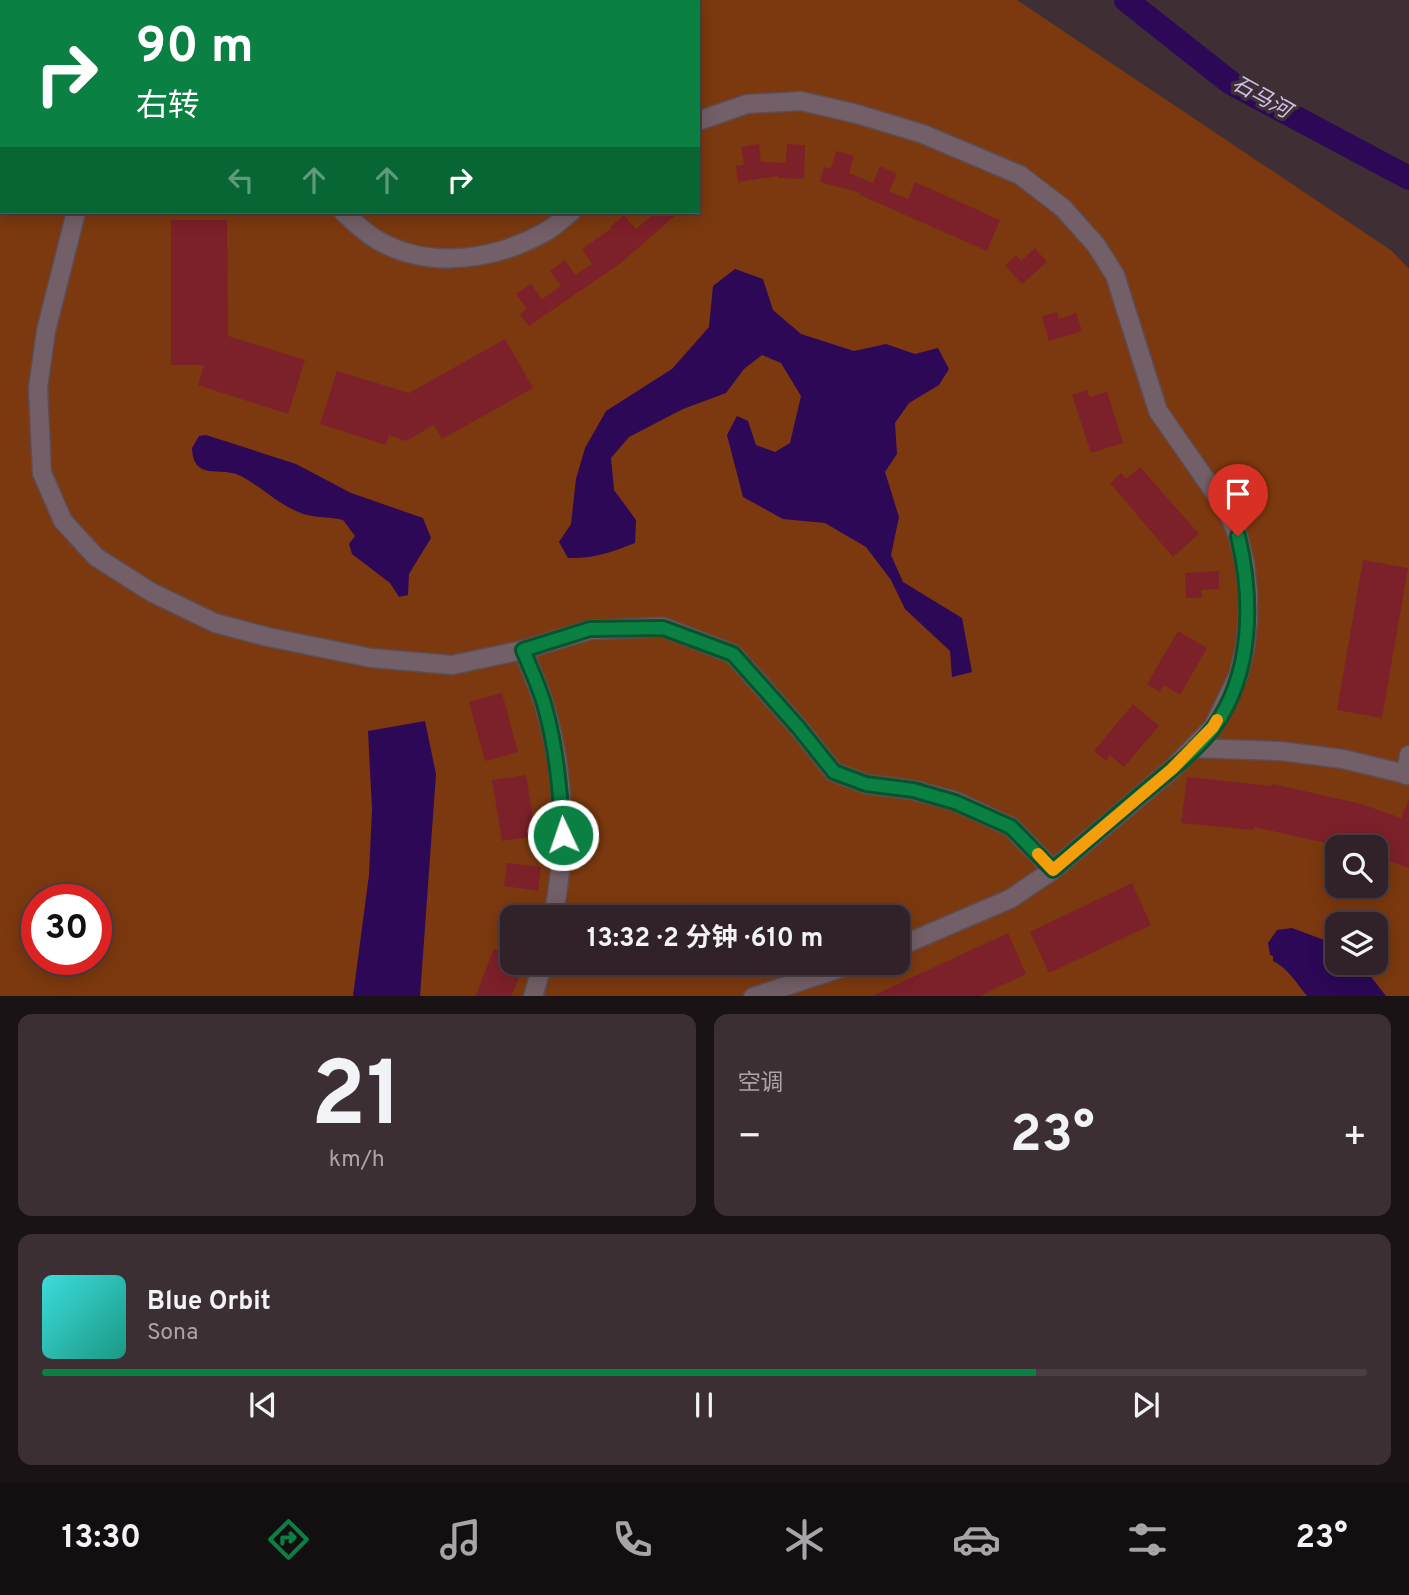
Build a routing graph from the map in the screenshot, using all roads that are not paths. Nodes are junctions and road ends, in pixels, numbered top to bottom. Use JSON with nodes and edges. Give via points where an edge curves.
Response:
{"nodes":[{"id":1,"x":700,"y":120,"type":"edge"},
{"id":2,"x":75,"y":214,"type":"edge"},
{"id":3,"x":345,"y":214,"type":"edge"},
{"id":4,"x":568,"y":214,"type":"edge"},
{"id":5,"x":523,"y":650,"type":"junction"},
{"id":6,"x":1193,"y":748,"type":"junction"},
{"id":7,"x":1409,"y":755,"type":"edge"},
{"id":8,"x":1408,"y":775,"type":"edge"},
{"id":9,"x":1053,"y":870,"type":"junction"},
{"id":10,"x":554,"y":905,"type":"edge"},
{"id":11,"x":910,"y":942,"type":"edge"},
{"id":12,"x":539,"y":975,"type":"edge"},
{"id":13,"x":818,"y":975,"type":"edge"},
{"id":14,"x":533,"y":996,"type":"edge"},
{"id":15,"x":753,"y":996,"type":"edge"}],
"edges":[{"from":1,"to":6,"type":"street","via":[[747,104],[801,102],[923,134],[1020,175],[1063,208],[1096,245],[1115,275],[1158,411],[1227,510],[1245,564],[1248,620],[1238,676],[1213,727]]},
{"from":2,"to":5,"type":"street","via":[[46,331],[40,377],[42,473],[63,521],[96,557],[151,592],[215,623],[281,639],[371,658],[452,665]]},
{"from":3,"to":4,"type":"street","via":[[380,242],[409,253],[453,260],[500,252],[547,231]]},
{"from":5,"to":9,"type":"street","via":[[590,629],[663,628],[733,654],[834,772],[866,784],[913,790],[966,806],[1011,827]]},
{"from":5,"to":10,"type":"street","via":[[546,709],[559,771],[563,835]]},
{"from":6,"to":8,"type":"street","via":[[1280,751],[1343,759]]},
{"from":6,"to":9,"type":"street"},
{"from":7,"to":8,"type":"street"},
{"from":9,"to":11,"type":"street","via":[[1010,899]]},
{"from":12,"to":14,"type":"street"},
{"from":13,"to":15,"type":"street"}]}
